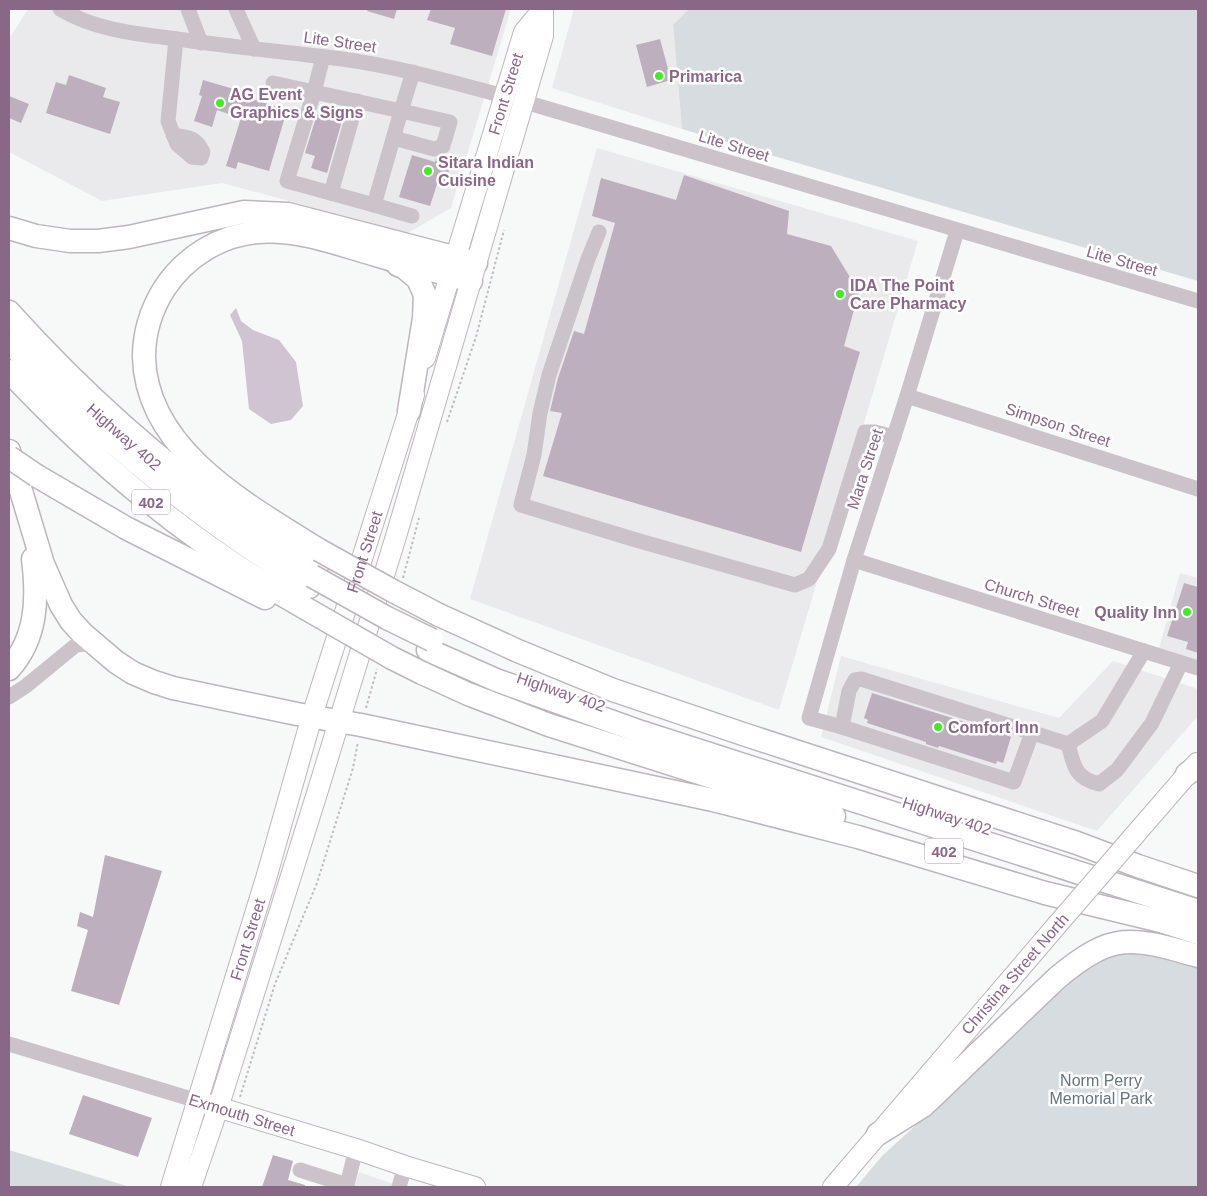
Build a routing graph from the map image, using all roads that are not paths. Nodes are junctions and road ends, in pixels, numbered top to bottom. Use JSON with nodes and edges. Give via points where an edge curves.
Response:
{"nodes":[{"id":1,"x":60,"y":9,"type":"edge"},
{"id":2,"x":188,"y":9,"type":"edge"},
{"id":3,"x":236,"y":9,"type":"edge"},
{"id":4,"x":543,"y":9,"type":"edge"},
{"id":5,"x":176,"y":39,"type":"junction"},
{"id":6,"x":201,"y":43,"type":"junction"},
{"id":7,"x":254,"y":49,"type":"junction"},
{"id":8,"x":323,"y":57,"type":"junction"},
{"id":9,"x":412,"y":72,"type":"junction"},
{"id":10,"x":274,"y":83,"type":"dead end"},
{"id":11,"x":314,"y":92,"type":"junction"},
{"id":12,"x":514,"y":99,"type":"junction"},
{"id":13,"x":357,"y":101,"type":"junction"},
{"id":14,"x":401,"y":111,"type":"junction"},
{"id":15,"x":173,"y":135,"type":"dead end"},
{"id":16,"x":394,"y":138,"type":"junction"},
{"id":17,"x":330,"y":193,"type":"junction"},
{"id":18,"x":374,"y":205,"type":"junction"},
{"id":19,"x":412,"y":216,"type":"dead end"},
{"id":20,"x":9,"y":228,"type":"edge"},
{"id":21,"x":957,"y":231,"type":"junction"},
{"id":22,"x":599,"y":232,"type":"dead end"},
{"id":23,"x":377,"y":256,"type":"junction"},
{"id":24,"x":463,"y":269,"type":"junction"},
{"id":25,"x":1198,"y":302,"type":"edge"},
{"id":26,"x":9,"y":312,"type":"edge"},
{"id":27,"x":9,"y":327,"type":"edge"},
{"id":28,"x":9,"y":341,"type":"edge"},
{"id":29,"x":9,"y":371,"type":"edge"},
{"id":30,"x":907,"y":396,"type":"junction"},
{"id":31,"x":409,"y":411,"type":"junction"},
{"id":32,"x":894,"y":437,"type":"junction"},
{"id":33,"x":9,"y":451,"type":"edge"},
{"id":34,"x":9,"y":457,"type":"edge"},
{"id":35,"x":1198,"y":489,"type":"edge"},
{"id":36,"x":28,"y":509,"type":"junction"},
{"id":37,"x":854,"y":560,"type":"junction"},
{"id":38,"x":311,"y":584,"type":"junction"},
{"id":39,"x":433,"y":634,"type":"junction"},
{"id":40,"x":98,"y":649,"type":"junction"},
{"id":41,"x":1144,"y":651,"type":"junction"},
{"id":42,"x":1181,"y":663,"type":"junction"},
{"id":43,"x":1198,"y":668,"type":"edge"},
{"id":44,"x":9,"y":670,"type":"edge"},
{"id":45,"x":9,"y":697,"type":"edge"},
{"id":46,"x":312,"y":716,"type":"junction"},
{"id":47,"x":339,"y":721,"type":"junction"},
{"id":48,"x":842,"y":727,"type":"junction"},
{"id":49,"x":1032,"y":733,"type":"junction"},
{"id":50,"x":1068,"y":744,"type":"junction"},
{"id":51,"x":1194,"y":767,"type":"edge"},
{"id":52,"x":1077,"y":843,"type":"junction"},
{"id":53,"x":1198,"y":872,"type":"edge"},
{"id":54,"x":1198,"y":886,"type":"edge"},
{"id":55,"x":1198,"y":898,"type":"edge"},
{"id":56,"x":1198,"y":911,"type":"edge"},
{"id":57,"x":1165,"y":922,"type":"junction"},
{"id":58,"x":1198,"y":934,"type":"edge"},
{"id":59,"x":1198,"y":956,"type":"edge"},
{"id":60,"x":9,"y":1044,"type":"edge"},
{"id":61,"x":198,"y":1101,"type":"junction"},
{"id":62,"x":218,"y":1108,"type":"junction"},
{"id":63,"x":878,"y":1134,"type":"junction"},
{"id":64,"x":356,"y":1149,"type":"junction"},
{"id":65,"x":405,"y":1166,"type":"junction"},
{"id":66,"x":300,"y":1170,"type":"dead end"},
{"id":67,"x":347,"y":1186,"type":"edge"},
{"id":68,"x":171,"y":1187,"type":"edge"},
{"id":69,"x":191,"y":1187,"type":"edge"},
{"id":70,"x":399,"y":1187,"type":"edge"},
{"id":71,"x":475,"y":1187,"type":"edge"},
{"id":72,"x":833,"y":1187,"type":"edge"}],
"edges":[{"from":1,"to":5,"type":"street","name":"Lite Street","via":[[86,21],[125,32]]},
{"from":2,"to":6,"type":"street"},
{"from":3,"to":7,"type":"street"},
{"from":4,"to":12,"type":"main road","name":"Front Street","via":[[543,36]]},
{"from":5,"to":6,"type":"street","name":"Lite Street"},
{"from":5,"to":15,"type":"street","via":[[168,122]]},
{"from":6,"to":7,"type":"street","name":"Lite Street"},
{"from":7,"to":8,"type":"street","name":"Lite Street"},
{"from":8,"to":9,"type":"street","name":"Lite Street"},
{"from":8,"to":11,"type":"street"},
{"from":9,"to":12,"type":"street","name":"Lite Street"},
{"from":9,"to":14,"type":"street"},
{"from":10,"to":11,"type":"street"},
{"from":11,"to":13,"type":"street"},
{"from":11,"to":17,"type":"street","via":[[288,181]]},
{"from":12,"to":21,"type":"street","name":"Lite Street"},
{"from":12,"to":24,"type":"main road","name":"Front Street"},
{"from":13,"to":14,"type":"street"},
{"from":13,"to":17,"type":"street"},
{"from":14,"to":16,"type":"street"},
{"from":14,"to":16,"type":"street","via":[[450,122],[443,146],[434,149]]},
{"from":16,"to":18,"type":"street"},
{"from":17,"to":18,"type":"street"},
{"from":18,"to":19,"type":"street"},
{"from":20,"to":24,"type":"highway","via":[[70,241],[98,241],[237,213],[272,213],[297,216],[392,242]]},
{"from":21,"to":25,"type":"street","name":"Lite Street"},
{"from":21,"to":30,"type":"street","name":"Mara Street"},
{"from":22,"to":32,"type":"street","via":[[549,375],[521,505],[795,585],[809,579],[829,549],[865,432]]},
{"from":23,"to":24,"type":"highway"},
{"from":23,"to":31,"type":"highway","via":[[413,273],[425,295]]},
{"from":23,"to":38,"type":"highway","via":[[293,233],[256,232],[224,240],[210,246],[176,274],[157,301],[146,331],[146,381],[151,398],[170,433],[198,464],[244,501]]},
{"from":24,"to":31,"type":"main road","name":"Front Street"},
{"from":24,"to":47,"type":"main road","name":"Front Street"},
{"from":26,"to":38,"type":"highway","via":[[114,417],[158,456],[258,530]]},
{"from":27,"to":38,"type":"highway","name":"Highway 402","number":"402","via":[[78,397],[144,457]]},
{"from":28,"to":38,"type":"highway","via":[[83,417],[166,487],[254,552]]},
{"from":29,"to":38,"type":"highway","name":"Highway 402","number":"402","via":[[75,437],[147,499],[222,555]]},
{"from":30,"to":32,"type":"street","name":"Mara Street"},
{"from":30,"to":35,"type":"street","name":"Simpson Street"},
{"from":31,"to":46,"type":"main road","name":"Front Street"},
{"from":32,"to":37,"type":"street","name":"Mara Street"},
{"from":33,"to":36,"type":"highway"},
{"from":34,"to":38,"type":"highway","bridge":true,"via":[[126,528]]},
{"from":36,"to":40,"type":"highway","via":[[44,564],[61,605]]},
{"from":36,"to":44,"type":"highway","via":[[36,584],[35,608],[27,642]]},
{"from":37,"to":41,"type":"street","name":"Church Street"},
{"from":37,"to":48,"type":"street","name":"Mara Street","via":[[810,718]]},
{"from":38,"to":39,"type":"highway","name":"Highway 402","number":"402","bridge":true,"via":[[387,618]]},
{"from":38,"to":57,"type":"highway","name":"Highway 402","number":"402","bridge":true,"via":[[392,658],[468,694],[591,740]]},
{"from":39,"to":52,"type":"highway","via":[[518,651],[596,683],[746,735]]},
{"from":39,"to":55,"type":"highway","name":"Highway 402","number":"402","via":[[470,658],[551,689]]},
{"from":39,"to":56,"type":"highway","via":[[504,683],[641,732]]},
{"from":40,"to":45,"type":"street","via":[[85,644],[76,645]]},
{"from":40,"to":46,"type":"highway","via":[[133,674],[154,682]]},
{"from":41,"to":42,"type":"street","name":"Church Street"},
{"from":41,"to":50,"type":"street","via":[[1102,722]]},
{"from":42,"to":43,"type":"street","name":"Church Street"},
{"from":42,"to":50,"type":"street","via":[[1152,723],[1117,770],[1099,784],[1077,772]]},
{"from":46,"to":47,"type":"highway"},
{"from":46,"to":61,"type":"main road","name":"Front Street"},
{"from":47,"to":57,"type":"highway","via":[[713,800],[858,837],[1045,893]]},
{"from":47,"to":62,"type":"main road","name":"Front Street"},
{"from":48,"to":49,"type":"street","via":[[1014,782]]},
{"from":48,"to":49,"type":"street","via":[[849,691],[855,680],[861,679]]},
{"from":49,"to":50,"type":"street"},
{"from":51,"to":63,"type":"main road","name":"Christina Street North","bridge":true},
{"from":52,"to":53,"type":"highway"},
{"from":52,"to":54,"type":"highway"},
{"from":57,"to":58,"type":"highway","name":"Highway 402","number":"402"},
{"from":59,"to":63,"type":"highway","via":[[1132,941],[1097,949],[1057,978],[923,1106]]},
{"from":60,"to":61,"type":"street","name":"Exmouth Street"},
{"from":61,"to":62,"type":"main road","name":"Exmouth Street"},
{"from":61,"to":68,"type":"main road","name":"Front Street"},
{"from":62,"to":64,"type":"main road","name":"Exmouth Street"},
{"from":62,"to":69,"type":"main road","name":"Front Street"},
{"from":63,"to":72,"type":"main road","name":"Christina Street North"},
{"from":64,"to":65,"type":"main road","name":"Exmouth Street"},
{"from":64,"to":67,"type":"street"},
{"from":65,"to":70,"type":"street"},
{"from":65,"to":71,"type":"main road","name":"Exmouth Street"},
{"from":66,"to":67,"type":"street"}]}
